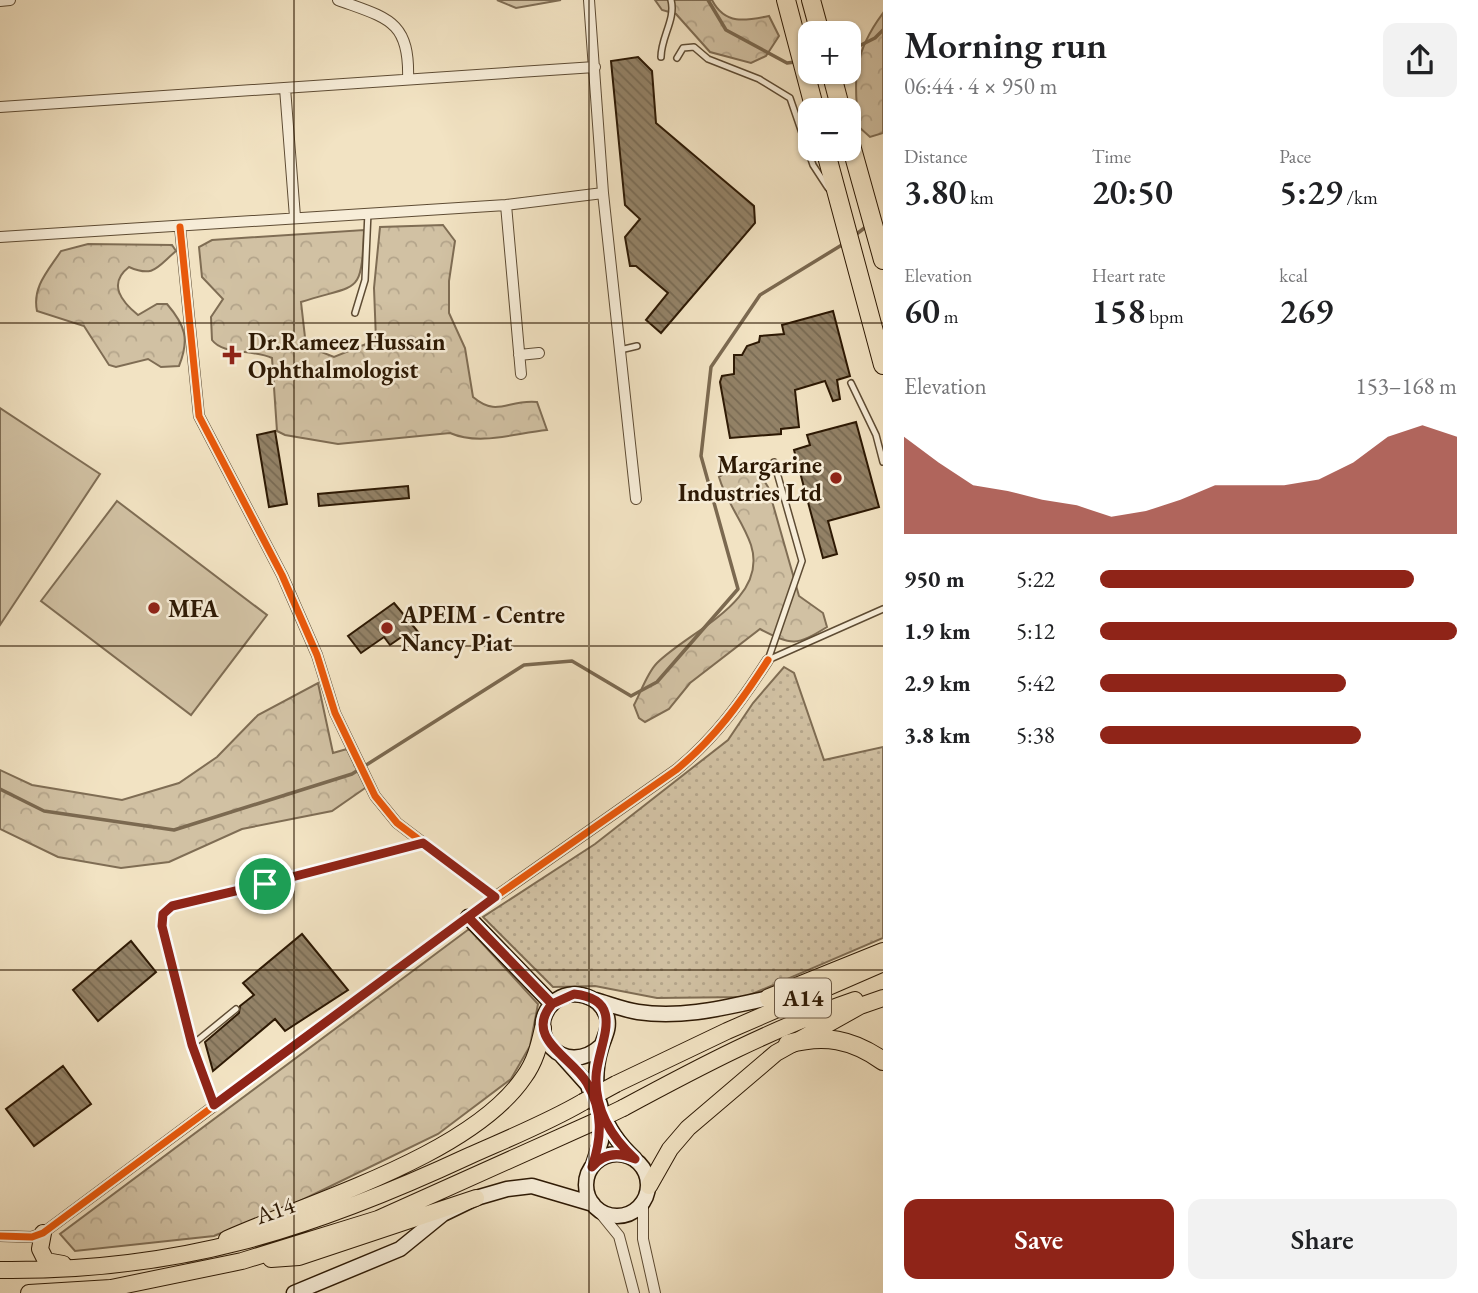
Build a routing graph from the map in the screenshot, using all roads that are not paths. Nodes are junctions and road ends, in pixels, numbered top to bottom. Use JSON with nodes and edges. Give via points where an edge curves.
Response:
{"nodes":[{"id":1,"x":10,"y":0,"type":"edge"},
{"id":2,"x":338,"y":0,"type":"edge"},
{"id":3,"x":589,"y":0,"type":"edge"},
{"id":4,"x":671,"y":0,"type":"edge"},
{"id":5,"x":786,"y":0,"type":"edge"},
{"id":6,"x":811,"y":0,"type":"edge"},
{"id":7,"x":0,"y":1,"type":"edge"},
{"id":8,"x":817,"y":21,"type":"edge"},
{"id":9,"x":661,"y":57,"type":"dead end"},
{"id":10,"x":677,"y":58,"type":"dead end"},
{"id":11,"x":595,"y":67,"type":"junction"},
{"id":12,"x":408,"y":79,"type":"junction"},
{"id":13,"x":285,"y":88,"type":"junction"},
{"id":14,"x":812,"y":98,"type":"edge"},
{"id":15,"x":0,"y":107,"type":"edge"},
{"id":16,"x":828,"y":161,"type":"edge"},
{"id":17,"x":855,"y":161,"type":"edge"},
{"id":18,"x":603,"y":193,"type":"junction"},
{"id":19,"x":506,"y":205,"type":"junction"},
{"id":20,"x":368,"y":212,"type":"junction"},
{"id":21,"x":844,"y":215,"type":"junction"},
{"id":22,"x":295,"y":217,"type":"junction"},
{"id":23,"x":180,"y":227,"type":"junction"},
{"id":24,"x":0,"y":237,"type":"edge"},
{"id":25,"x":883,"y":260,"type":"edge"},
{"id":26,"x":355,"y":313,"type":"dead end"},
{"id":27,"x":637,"y":346,"type":"dead end"},
{"id":28,"x":620,"y":349,"type":"junction"},
{"id":29,"x":539,"y":353,"type":"dead end"},
{"id":30,"x":519,"y":355,"type":"junction"},
{"id":31,"x":883,"y":365,"type":"edge"},
{"id":32,"x":521,"y":374,"type":"dead end"},
{"id":33,"x":851,"y":383,"type":"dead end"},
{"id":34,"x":883,"y":461,"type":"edge"},
{"id":35,"x":775,"y":462,"type":"dead end"},
{"id":36,"x":636,"y":499,"type":"dead end"},
{"id":37,"x":883,"y":609,"type":"edge"},
{"id":38,"x":768,"y":660,"type":"junction"},
{"id":39,"x":423,"y":843,"type":"junction"},
{"id":40,"x":495,"y":897,"type":"junction"},
{"id":41,"x":468,"y":917,"type":"junction"},
{"id":42,"x":882,"y":960,"type":"edge"},
{"id":43,"x":879,"y":994,"type":"edge"},
{"id":44,"x":769,"y":998,"type":"joint"},
{"id":45,"x":594,"y":999,"type":"junction"},
{"id":46,"x":552,"y":1004,"type":"junction"},
{"id":47,"x":236,"y":1009,"type":"dead end"},
{"id":48,"x":543,"y":1028,"type":"junction"},
{"id":49,"x":788,"y":1044,"type":"junction"},
{"id":50,"x":192,"y":1045,"type":"junction"},
{"id":51,"x":601,"y":1046,"type":"junction"},
{"id":52,"x":562,"y":1056,"type":"junction"},
{"id":53,"x":883,"y":1061,"type":"edge"},
{"id":54,"x":214,"y":1105,"type":"junction"},
{"id":55,"x":635,"y":1159,"type":"junction"},
{"id":56,"x":592,"y":1167,"type":"junction"},
{"id":57,"x":649,"y":1186,"type":"junction"},
{"id":58,"x":476,"y":1198,"type":"junction"},
{"id":59,"x":643,"y":1203,"type":"junction"},
{"id":60,"x":595,"y":1207,"type":"junction"},
{"id":61,"x":43,"y":1233,"type":"junction"},
{"id":62,"x":0,"y":1236,"type":"edge"},
{"id":63,"x":197,"y":1254,"type":"junction"},
{"id":64,"x":242,"y":1261,"type":"junction"},
{"id":65,"x":81,"y":1268,"type":"junction"},
{"id":66,"x":0,"y":1270,"type":"edge"},
{"id":67,"x":21,"y":1270,"type":"junction"},
{"id":68,"x":29,"y":1293,"type":"edge"},
{"id":69,"x":294,"y":1293,"type":"edge"},
{"id":70,"x":634,"y":1293,"type":"edge"},
{"id":71,"x":655,"y":1293,"type":"edge"}],
"edges":[{"from":1,"to":7,"type":"street"},
{"from":2,"to":12,"type":"street","via":[[381,16],[402,33],[409,52]]},
{"from":3,"to":11,"type":"street"},
{"from":4,"to":9,"type":"lane"},
{"from":5,"to":14,"type":"highway"},
{"from":6,"to":8,"type":"highway"},
{"from":10,"to":21,"type":"lane","via":[[682,48],[694,47],[708,59],[759,79],[790,98],[813,165]]},
{"from":11,"to":12,"type":"street"},
{"from":11,"to":18,"type":"street"},
{"from":12,"to":13,"type":"street"},
{"from":13,"to":15,"type":"street"},
{"from":13,"to":22,"type":"street"},
{"from":16,"to":21,"type":"highway"},
{"from":17,"to":25,"type":"highway"},
{"from":18,"to":19,"type":"street"},
{"from":18,"to":28,"type":"street"},
{"from":19,"to":20,"type":"street"},
{"from":19,"to":30,"type":"street"},
{"from":20,"to":22,"type":"street"},
{"from":20,"to":26,"type":"lane","via":[[365,280]]},
{"from":21,"to":31,"type":"highway"},
{"from":22,"to":23,"type":"street"},
{"from":23,"to":24,"type":"street"},
{"from":23,"to":39,"type":"street","via":[[199,416],[282,575],[317,655],[335,713],[375,796],[397,823]]},
{"from":27,"to":28,"type":"lane"},
{"from":28,"to":36,"type":"street"},
{"from":29,"to":30,"type":"street"},
{"from":30,"to":32,"type":"street"},
{"from":33,"to":34,"type":"lane"},
{"from":35,"to":38,"type":"lane","via":[[802,561]]},
{"from":37,"to":38,"type":"lane"},
{"from":38,"to":40,"type":"street","via":[[705,746]]},
{"from":39,"to":40,"type":"street"},
{"from":39,"to":50,"type":"lane","via":[[172,906],[163,914],[162,926]]},
{"from":40,"to":41,"type":"street"},
{"from":41,"to":46,"type":"street"},
{"from":41,"to":54,"type":"street"},
{"from":42,"to":44,"type":"highway"},
{"from":42,"to":63,"type":"main road","name":"A14","number":"A14","bridge":true,"via":[[381,1197],[254,1241]]},
{"from":43,"to":49,"type":"main road"},
{"from":43,"to":64,"type":"main road","name":"A14","number":"A14","bridge":true,"via":[[803,1018],[736,1047],[594,1122],[378,1219]]},
{"from":44,"to":45,"type":"street","via":[[691,1013],[637,1012]]},
{"from":45,"to":46,"type":"street","via":[[574,994]]},
{"from":45,"to":51,"type":"street","via":[[602,1007],[608,1027]]},
{"from":46,"to":48,"type":"street"},
{"from":47,"to":50,"type":"lane"},
{"from":48,"to":52,"type":"street","via":[[546,1041]]},
{"from":48,"to":63,"type":"main road","via":[[538,1051],[523,1079],[478,1121],[435,1150]]},
{"from":49,"to":53,"type":"highway","via":[[811,1038],[847,1041]]},
{"from":49,"to":57,"type":"main road","via":[[688,1128]]},
{"from":50,"to":54,"type":"lane"},
{"from":51,"to":52,"type":"street","via":[[583,1058]]},
{"from":51,"to":55,"type":"street","via":[[596,1078],[600,1105],[609,1132]]},
{"from":52,"to":56,"type":"street","via":[[588,1085],[602,1133]]},
{"from":54,"to":61,"type":"street"},
{"from":55,"to":56,"type":"street","via":[[614,1154]]},
{"from":55,"to":57,"type":"street","via":[[643,1166]]},
{"from":56,"to":60,"type":"street","via":[[586,1182]]},
{"from":57,"to":59,"type":"street"},
{"from":58,"to":60,"type":"street","via":[[532,1186]]},
{"from":58,"to":64,"type":"main road","via":[[299,1256]]},
{"from":58,"to":69,"type":"street","via":[[443,1214],[400,1249]]},
{"from":59,"to":60,"type":"street","via":[[625,1216],[606,1215]]},
{"from":59,"to":71,"type":"street","via":[[643,1239]]},
{"from":60,"to":70,"type":"street","via":[[619,1236]]},
{"from":61,"to":62,"type":"street"},
{"from":61,"to":65,"type":"main road","via":[[40,1249],[46,1261]]},
{"from":61,"to":67,"type":"main road"},
{"from":63,"to":65,"type":"main road","name":"A14"},
{"from":64,"to":68,"type":"main road","name":"A14","via":[[111,1288]]},
{"from":65,"to":67,"type":"main road","name":"A14"},
{"from":66,"to":67,"type":"main road","name":"A14"}]}
